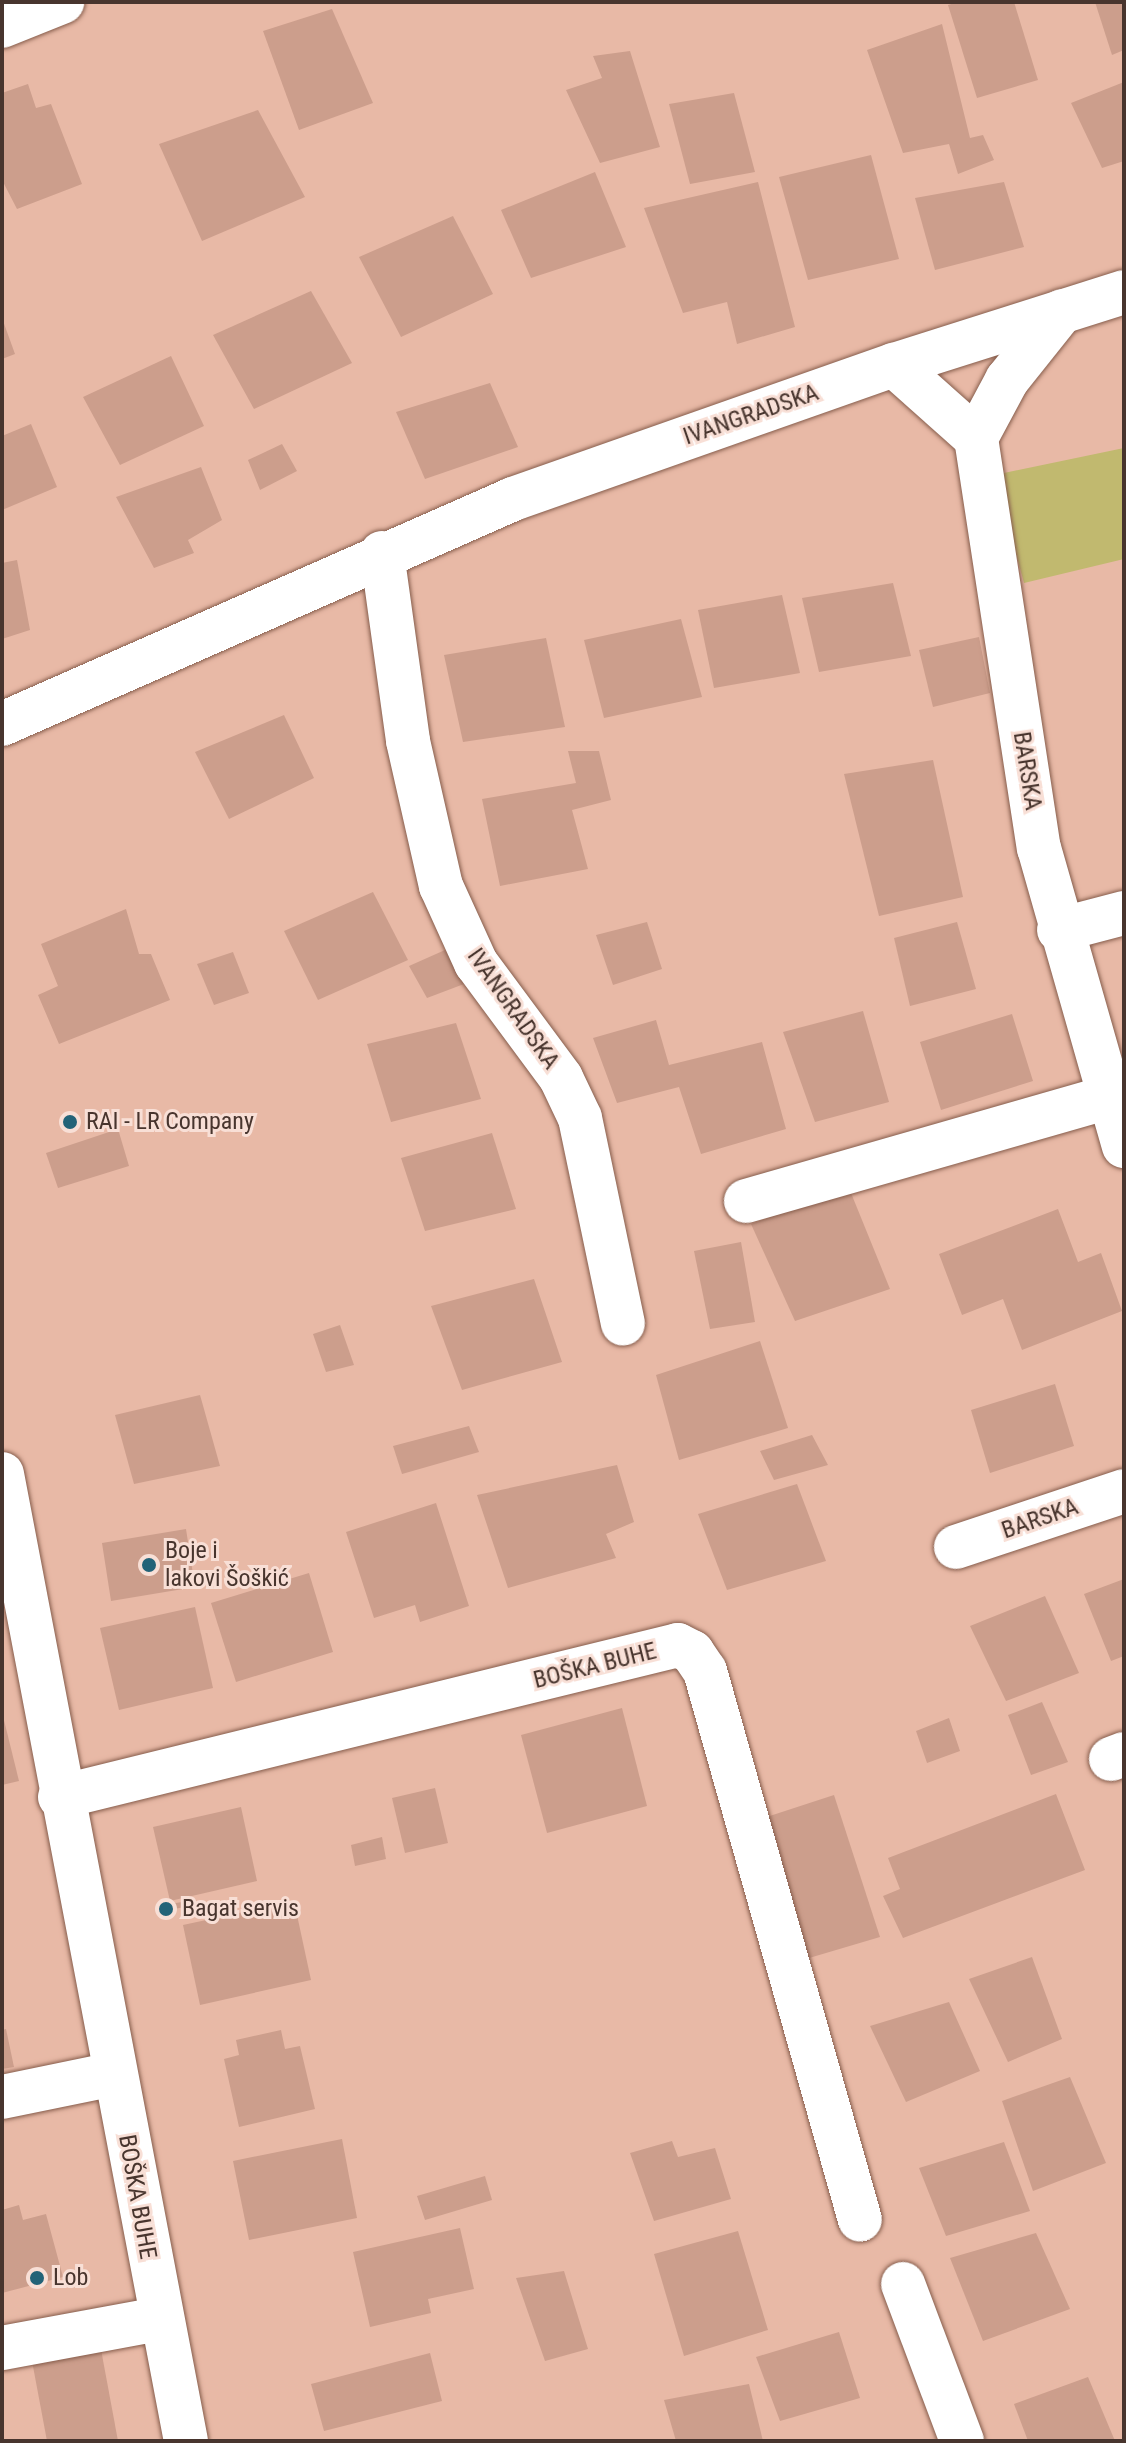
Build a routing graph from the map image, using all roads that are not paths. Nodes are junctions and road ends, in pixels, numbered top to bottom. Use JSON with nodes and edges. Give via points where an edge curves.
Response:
{"nodes":[{"id":1,"x":62,"y":2,"type":"edge"},
{"id":2,"x":2,"y":26,"type":"edge"},
{"id":3,"x":1124,"y":292,"type":"edge"},
{"id":4,"x":1062,"y":311,"type":"junction"},
{"id":5,"x":894,"y":365,"type":"junction"},
{"id":6,"x":976,"y":438,"type":"junction"},
{"id":7,"x":382,"y":553,"type":"junction"},
{"id":8,"x":2,"y":724,"type":"edge"},
{"id":9,"x":1124,"y":913,"type":"edge"},
{"id":10,"x":1059,"y":930,"type":"junction"},
{"id":11,"x":1106,"y":1098,"type":"junction"},
{"id":12,"x":1124,"y":1146,"type":"edge"},
{"id":13,"x":746,"y":1201,"type":"dead end"},
{"id":14,"x":623,"y":1324,"type":"dead end"},
{"id":15,"x":1124,"y":1491,"type":"edge"},
{"id":16,"x":4,"y":1502,"type":"edge"},
{"id":17,"x":956,"y":1547,"type":"dead end"},
{"id":18,"x":60,"y":1797,"type":"junction"},
{"id":19,"x":114,"y":2074,"type":"junction"},
{"id":20,"x":2,"y":2097,"type":"edge"},
{"id":21,"x":860,"y":2220,"type":"dead end"},
{"id":22,"x":903,"y":2284,"type":"dead end"},
{"id":23,"x":159,"y":2319,"type":"junction"},
{"id":24,"x":2,"y":2348,"type":"edge"},
{"id":25,"x":186,"y":2441,"type":"edge"},
{"id":26,"x":962,"y":2441,"type":"edge"}],
"edges":[{"from":1,"to":2,"type":"street"},
{"from":3,"to":4,"type":"street","name":"IVANGRADSKA"},
{"from":4,"to":5,"type":"street","name":"IVANGRADSKA"},
{"from":4,"to":6,"type":"street","via":[[1007,380]]},
{"from":5,"to":6,"type":"street"},
{"from":5,"to":7,"type":"street","name":"IVANGRADSKA"},
{"from":6,"to":10,"type":"street","name":"BARSKA","via":[[1039,848]]},
{"from":7,"to":8,"type":"street","name":"IVANGRADSKA"},
{"from":7,"to":14,"type":"street","name":"IVANGRADSKA","via":[[408,741],[441,886],[476,963],[561,1078],[580,1118]]},
{"from":9,"to":10,"type":"street"},
{"from":10,"to":11,"type":"street","name":"BARSKA"},
{"from":11,"to":12,"type":"street","name":"BARSKA"},
{"from":11,"to":13,"type":"street"},
{"from":15,"to":17,"type":"street","name":"BARSKA"},
{"from":16,"to":18,"type":"street","name":"BOŠKA BUHE"},
{"from":18,"to":19,"type":"street","name":"BOŠKA BUHE"},
{"from":18,"to":21,"type":"street","name":"BOŠKA BUHE","via":[[678,1645],[692,1652],[705,1671]]},
{"from":19,"to":20,"type":"street"},
{"from":19,"to":23,"type":"street","name":"BOŠKA BUHE"},
{"from":22,"to":26,"type":"street"},
{"from":23,"to":24,"type":"street"},
{"from":23,"to":25,"type":"street","name":"BOŠKA BUHE"}]}
